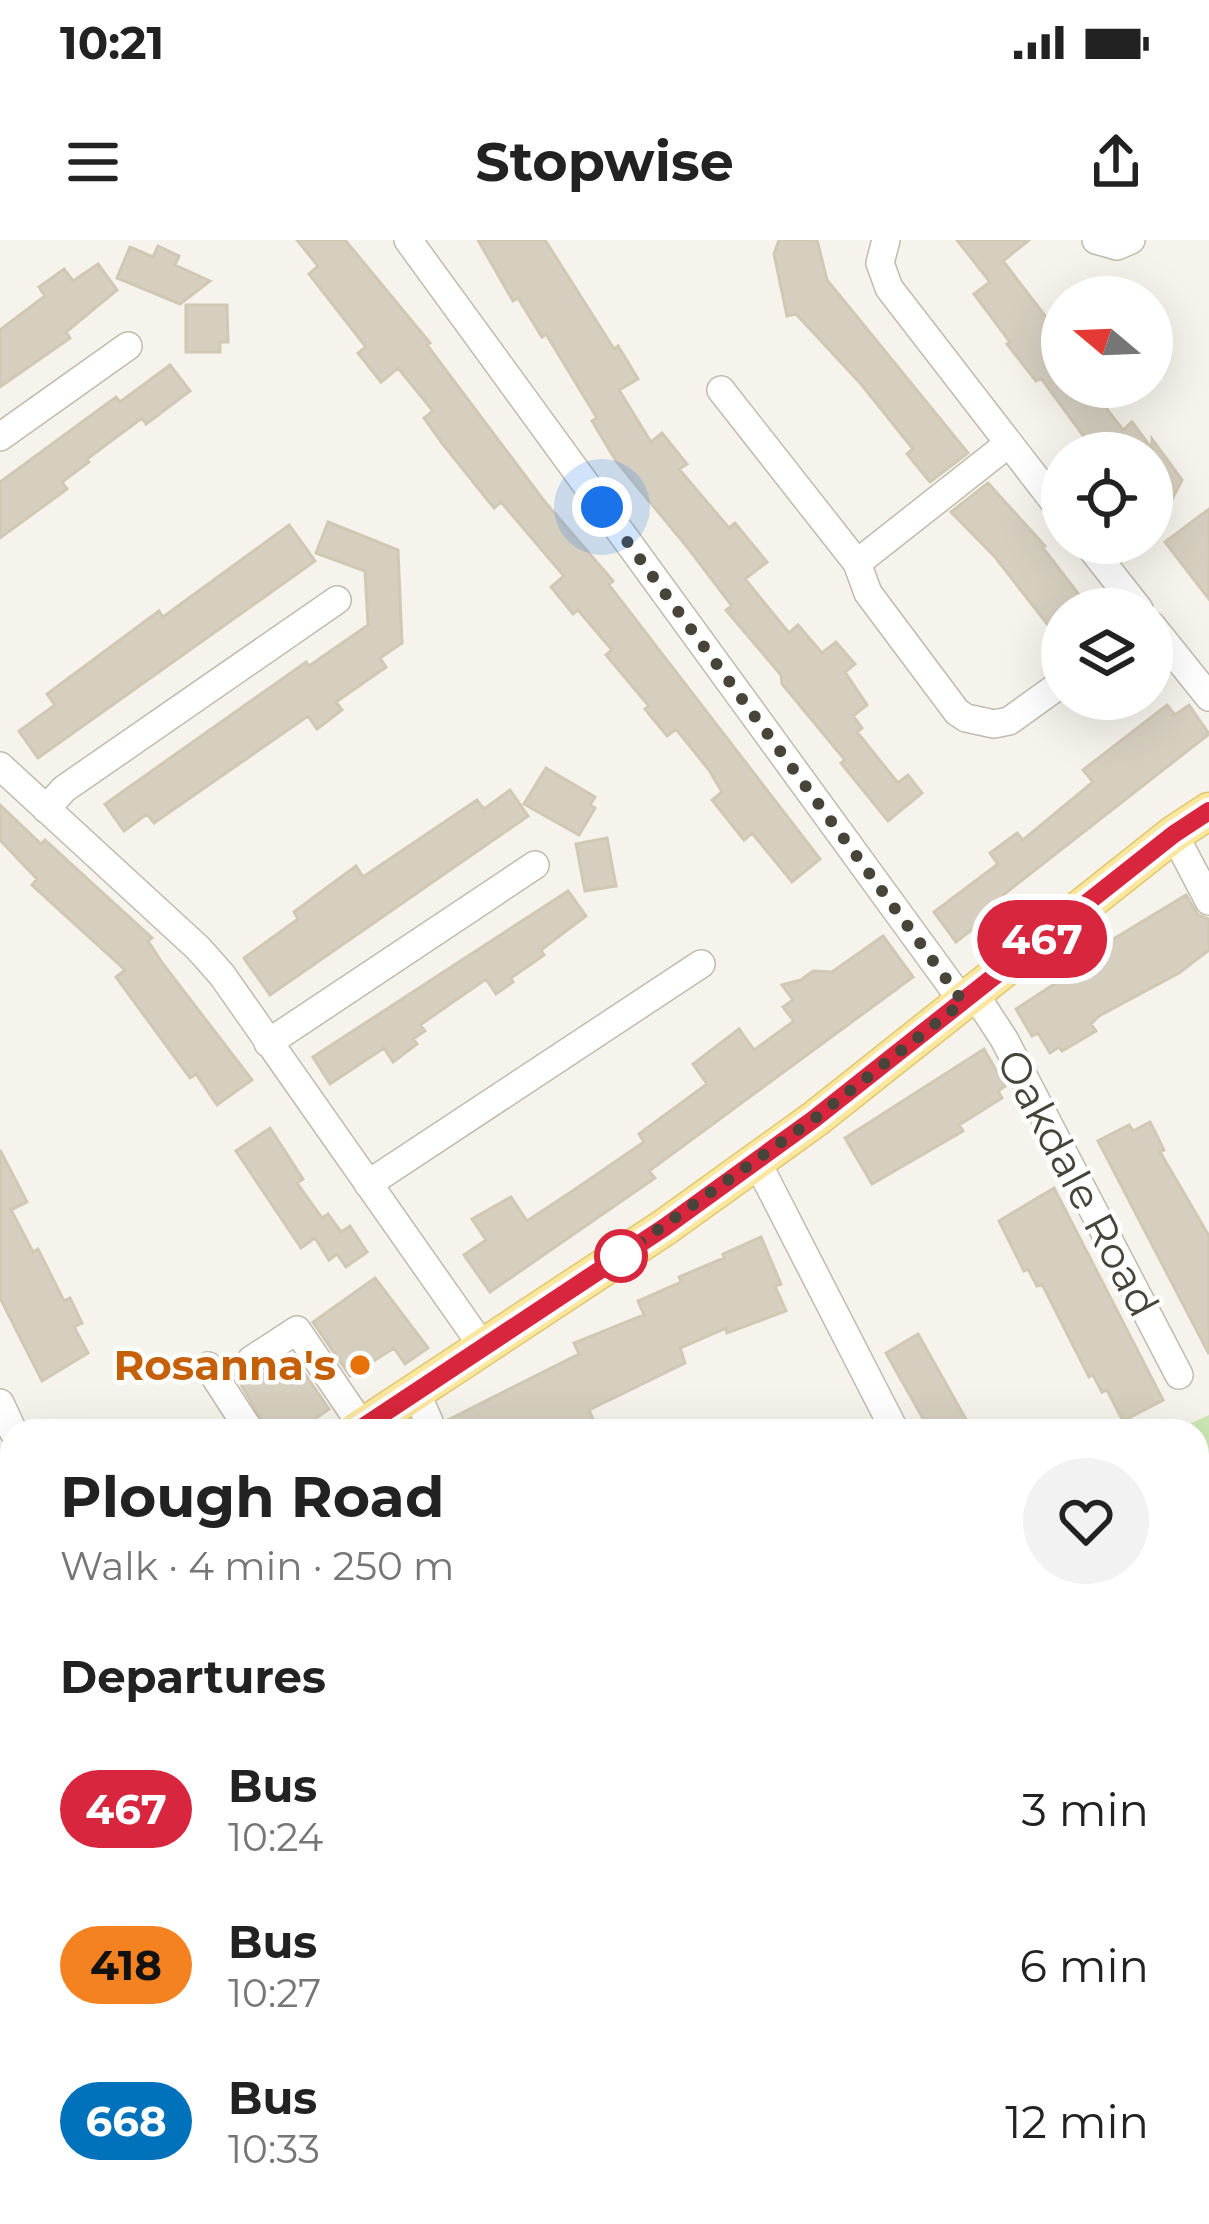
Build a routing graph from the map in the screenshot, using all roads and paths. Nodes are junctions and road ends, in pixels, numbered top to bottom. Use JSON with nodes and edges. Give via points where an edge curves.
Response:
{"nodes":[{"id":1,"x":408,"y":240,"type":"edge"},
{"id":2,"x":886,"y":240,"type":"edge"},
{"id":3,"x":1096,"y":240,"type":"edge"},
{"id":4,"x":1131,"y":240,"type":"edge"},
{"id":5,"x":128,"y":346,"type":"dead end"},
{"id":6,"x":722,"y":391,"type":"dead end"},
{"id":7,"x":0,"y":437,"type":"edge"},
{"id":8,"x":1008,"y":443,"type":"junction"},
{"id":9,"x":1041,"y":485,"type":"edge"},
{"id":10,"x":857,"y":562,"type":"junction"},
{"id":11,"x":1104,"y":564,"type":"edge"},
{"id":12,"x":1122,"y":588,"type":"edge"},
{"id":13,"x":338,"y":600,"type":"dead end"},
{"id":14,"x":1173,"y":653,"type":"edge"},
{"id":15,"x":1041,"y":698,"type":"edge"},
{"id":16,"x":1209,"y":698,"type":"edge"},
{"id":17,"x":0,"y":766,"type":"edge"},
{"id":18,"x":46,"y":808,"type":"junction"},
{"id":19,"x":1209,"y":811,"type":"edge"},
{"id":20,"x":1174,"y":834,"type":"junction"},
{"id":21,"x":535,"y":866,"type":"dead end"},
{"id":22,"x":1209,"y":901,"type":"edge"},
{"id":23,"x":701,"y":964,"type":"dead end"},
{"id":24,"x":969,"y":998,"type":"junction"},
{"id":25,"x":268,"y":1043,"type":"junction"},
{"id":26,"x":757,"y":1160,"type":"junction"},
{"id":27,"x":368,"y":1184,"type":"junction"},
{"id":28,"x":482,"y":1347,"type":"junction"},
{"id":29,"x":251,"y":1360,"type":"dead end"},
{"id":30,"x":208,"y":1366,"type":"dead end"},
{"id":31,"x":1179,"y":1375,"type":"dead end"},
{"id":32,"x":416,"y":1392,"type":"junction"},
{"id":33,"x":242,"y":1419,"type":"edge"},
{"id":34,"x":354,"y":1419,"type":"edge"},
{"id":35,"x":375,"y":1419,"type":"edge"},
{"id":36,"x":428,"y":1419,"type":"edge"},
{"id":37,"x":885,"y":1419,"type":"edge"}],
"edges":[{"from":1,"to":24,"type":"street","name":"Oakdale Road"},
{"from":2,"to":8,"type":"street","via":[[880,263],[889,288]]},
{"from":3,"to":4,"type":"street"},
{"from":5,"to":7,"type":"street"},
{"from":6,"to":10,"type":"street"},
{"from":8,"to":9,"type":"street"},
{"from":8,"to":10,"type":"street"},
{"from":10,"to":15,"type":"street","via":[[868,592],[957,712],[994,724]]},
{"from":11,"to":12,"type":"street"},
{"from":13,"to":18,"type":"street"},
{"from":14,"to":16,"type":"street"},
{"from":17,"to":18,"type":"street"},
{"from":18,"to":25,"type":"street","via":[[198,948]]},
{"from":19,"to":20,"type":"main road"},
{"from":20,"to":22,"type":"street"},
{"from":20,"to":24,"type":"main road"},
{"from":21,"to":25,"type":"street"},
{"from":23,"to":27,"type":"street"},
{"from":24,"to":26,"type":"main road"},
{"from":24,"to":31,"type":"street","name":"Oakdale Road","via":[[1004,1039]]},
{"from":25,"to":27,"type":"street"},
{"from":26,"to":28,"type":"main road"},
{"from":26,"to":37,"type":"street"},
{"from":27,"to":28,"type":"street"},
{"from":28,"to":32,"type":"main road"},
{"from":29,"to":34,"type":"street","via":[[297,1330]]},
{"from":30,"to":33,"type":"street"},
{"from":32,"to":35,"type":"main road"},
{"from":32,"to":36,"type":"street"}]}
